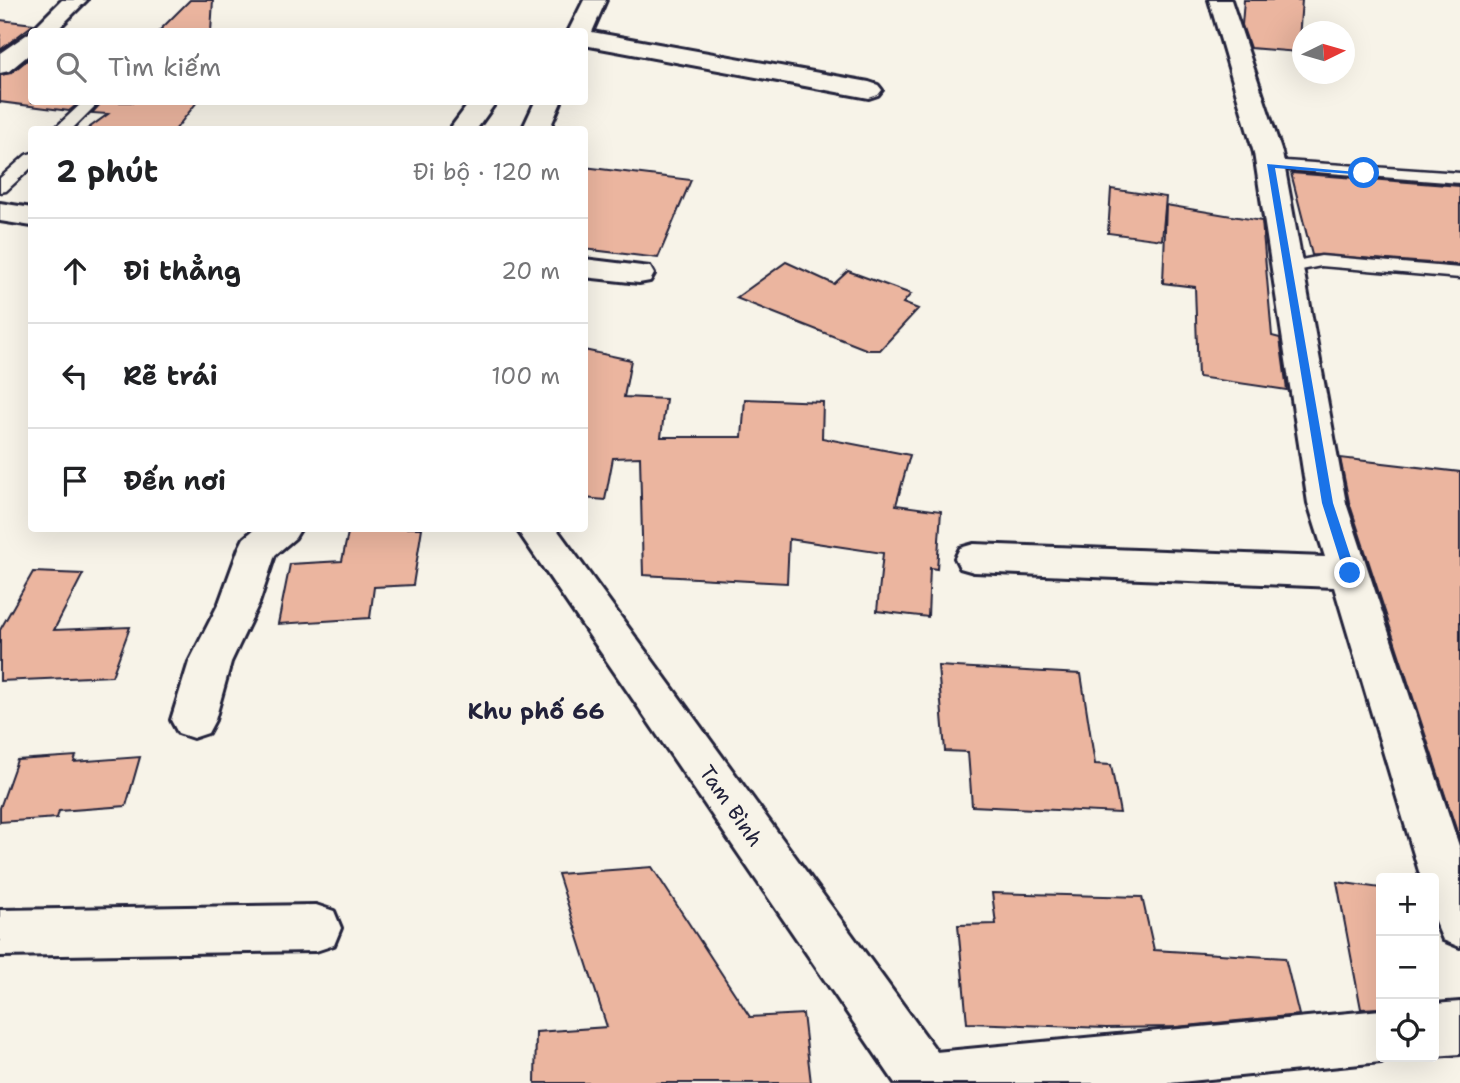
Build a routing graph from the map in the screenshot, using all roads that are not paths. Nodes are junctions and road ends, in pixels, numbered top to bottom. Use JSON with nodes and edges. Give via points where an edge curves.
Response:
{"nodes":[{"id":1,"x":76,"y":0,"type":"edge"},
{"id":2,"x":595,"y":0,"type":"edge"},
{"id":3,"x":1220,"y":0,"type":"edge"},
{"id":4,"x":44,"y":28,"type":"edge"},
{"id":5,"x":582,"y":28,"type":"edge"},
{"id":6,"x":588,"y":39,"type":"edge"},
{"id":7,"x":28,"y":42,"type":"edge"},
{"id":8,"x":0,"y":66,"type":"edge"},
{"id":9,"x":869,"y":90,"type":"dead end"},
{"id":10,"x":88,"y":105,"type":"edge"},
{"id":11,"x":481,"y":105,"type":"edge"},
{"id":12,"x":547,"y":105,"type":"edge"},
{"id":13,"x":65,"y":126,"type":"edge"},
{"id":14,"x":465,"y":126,"type":"edge"},
{"id":15,"x":537,"y":126,"type":"edge"},
{"id":16,"x":28,"y":162,"type":"edge"},
{"id":17,"x":1270,"y":165,"type":"junction"},
{"id":18,"x":1460,"y":178,"type":"edge"},
{"id":19,"x":0,"y":187,"type":"edge"},
{"id":20,"x":0,"y":212,"type":"edge"},
{"id":21,"x":28,"y":216,"type":"edge"},
{"id":22,"x":588,"y":268,"type":"edge"},
{"id":23,"x":1287,"y":268,"type":"junction"},
{"id":24,"x":1460,"y":273,"type":"edge"},
{"id":25,"x":639,"y":274,"type":"dead end"},
{"id":26,"x":277,"y":532,"type":"edge"},
{"id":27,"x":538,"y":532,"type":"edge"},
{"id":28,"x":974,"y":558,"type":"dead end"},
{"id":29,"x":1350,"y":573,"type":"junction"},
{"id":30,"x":193,"y":720,"type":"dead end"},
{"id":31,"x":1459,"y":918,"type":"edge"},
{"id":32,"x":316,"y":928,"type":"dead end"},
{"id":33,"x":0,"y":933,"type":"edge"},
{"id":34,"x":1460,"y":1028,"type":"edge"},
{"id":35,"x":1439,"y":1030,"type":"edge"},
{"id":36,"x":1376,"y":1036,"type":"edge"},
{"id":37,"x":926,"y":1081,"type":"edge"}],
"edges":[{"from":1,"to":4,"type":"street"},
{"from":2,"to":5,"type":"street"},
{"from":3,"to":17,"type":"street"},
{"from":6,"to":9,"type":"street"},
{"from":7,"to":8,"type":"street"},
{"from":10,"to":13,"type":"lane"},
{"from":11,"to":14,"type":"street"},
{"from":12,"to":15,"type":"street"},
{"from":16,"to":19,"type":"lane"},
{"from":17,"to":18,"type":"lane"},
{"from":17,"to":23,"type":"street"},
{"from":20,"to":21,"type":"street"},
{"from":22,"to":25,"type":"street"},
{"from":23,"to":24,"type":"lane","via":[[1321,261]]},
{"from":23,"to":29,"type":"street","via":[[1327,503]]},
{"from":26,"to":30,"type":"street","via":[[258,548],[239,603],[210,662]]},
{"from":27,"to":37,"type":"street","name":"Tam Bình"},
{"from":28,"to":29,"type":"street"},
{"from":29,"to":31,"type":"street"},
{"from":32,"to":33,"type":"street"},
{"from":34,"to":35,"type":"street"},
{"from":36,"to":37,"type":"street"}]}
